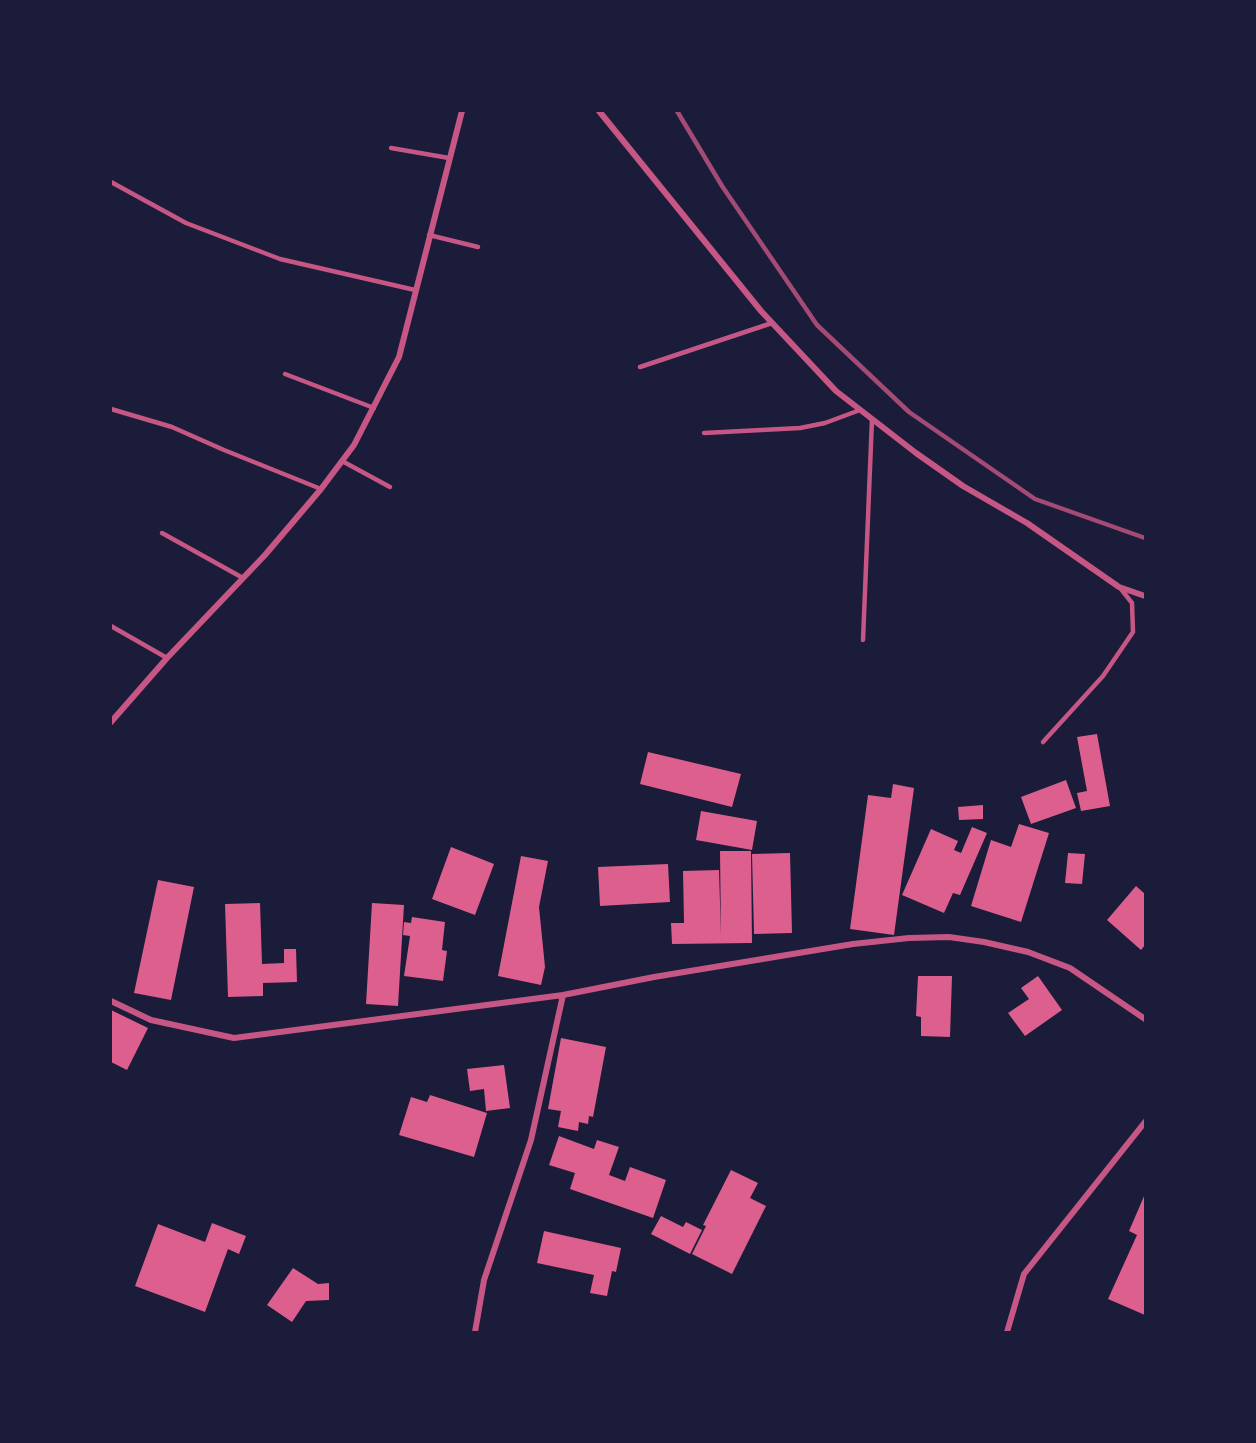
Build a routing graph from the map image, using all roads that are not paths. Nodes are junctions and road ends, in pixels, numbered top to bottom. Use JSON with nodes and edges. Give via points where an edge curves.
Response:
{"nodes":[{"id":1,"x":462,"y":111,"type":"edge"},
{"id":2,"x":599,"y":111,"type":"edge"},
{"id":3,"x":391,"y":148,"type":"dead end"},
{"id":4,"x":449,"y":158,"type":"junction"},
{"id":5,"x":111,"y":182,"type":"edge"},
{"id":6,"x":429,"y":235,"type":"junction"},
{"id":7,"x":477,"y":247,"type":"dead end"},
{"id":8,"x":415,"y":290,"type":"junction"},
{"id":9,"x":772,"y":323,"type":"junction"},
{"id":10,"x":640,"y":367,"type":"dead end"},
{"id":11,"x":285,"y":374,"type":"dead end"},
{"id":12,"x":374,"y":408,"type":"junction"},
{"id":13,"x":111,"y":409,"type":"edge"},
{"id":14,"x":860,"y":410,"type":"junction"},
{"id":15,"x":872,"y":419,"type":"junction"},
{"id":16,"x":704,"y":433,"type":"dead end"},
{"id":17,"x":342,"y":461,"type":"junction"},
{"id":18,"x":390,"y":487,"type":"dead end"},
{"id":19,"x":321,"y":489,"type":"junction"},
{"id":20,"x":162,"y":533,"type":"dead end"},
{"id":21,"x":244,"y":579,"type":"junction"},
{"id":22,"x":1119,"y":587,"type":"junction"},
{"id":23,"x":1145,"y":596,"type":"edge"},
{"id":24,"x":111,"y":626,"type":"edge"},
{"id":25,"x":863,"y":640,"type":"dead end"},
{"id":26,"x":167,"y":658,"type":"junction"},
{"id":27,"x":111,"y":722,"type":"edge"},
{"id":28,"x":1043,"y":742,"type":"dead end"},
{"id":29,"x":563,"y":995,"type":"junction"},
{"id":30,"x":111,"y":1001,"type":"edge"},
{"id":31,"x":1145,"y":1019,"type":"edge"},
{"id":32,"x":1145,"y":1122,"type":"edge"},
{"id":33,"x":475,"y":1332,"type":"edge"},
{"id":34,"x":1007,"y":1332,"type":"edge"}],
"edges":[{"from":1,"to":4,"type":"street"},
{"from":2,"to":9,"type":"street"},
{"from":3,"to":4,"type":"lane"},
{"from":4,"to":6,"type":"street"},
{"from":5,"to":8,"type":"lane","via":[[186,223],[280,259]]},
{"from":6,"to":7,"type":"lane"},
{"from":6,"to":8,"type":"street"},
{"from":8,"to":12,"type":"street","via":[[399,357]]},
{"from":9,"to":10,"type":"lane"},
{"from":9,"to":14,"type":"street","via":[[836,391]]},
{"from":11,"to":12,"type":"lane"},
{"from":12,"to":17,"type":"street"},
{"from":13,"to":19,"type":"lane","via":[[172,427]]},
{"from":14,"to":15,"type":"street"},
{"from":14,"to":16,"type":"lane","via":[[800,428]]},
{"from":15,"to":22,"type":"street","via":[[963,486],[1026,523]]},
{"from":15,"to":25,"type":"lane"},
{"from":17,"to":18,"type":"lane"},
{"from":17,"to":19,"type":"street"},
{"from":19,"to":21,"type":"street"},
{"from":20,"to":21,"type":"lane"},
{"from":21,"to":26,"type":"street"},
{"from":22,"to":23,"type":"street"},
{"from":22,"to":28,"type":"lane","via":[[1132,603],[1133,632],[1103,676]]},
{"from":24,"to":26,"type":"lane"},
{"from":26,"to":27,"type":"street"},
{"from":29,"to":30,"type":"street","via":[[234,1038],[151,1020]]},
{"from":29,"to":31,"type":"street","via":[[853,944],[949,937],[1028,952],[1070,968]]},
{"from":29,"to":33,"type":"street","via":[[531,1140],[484,1280]]},
{"from":32,"to":34,"type":"street","via":[[1024,1274]]}]}
